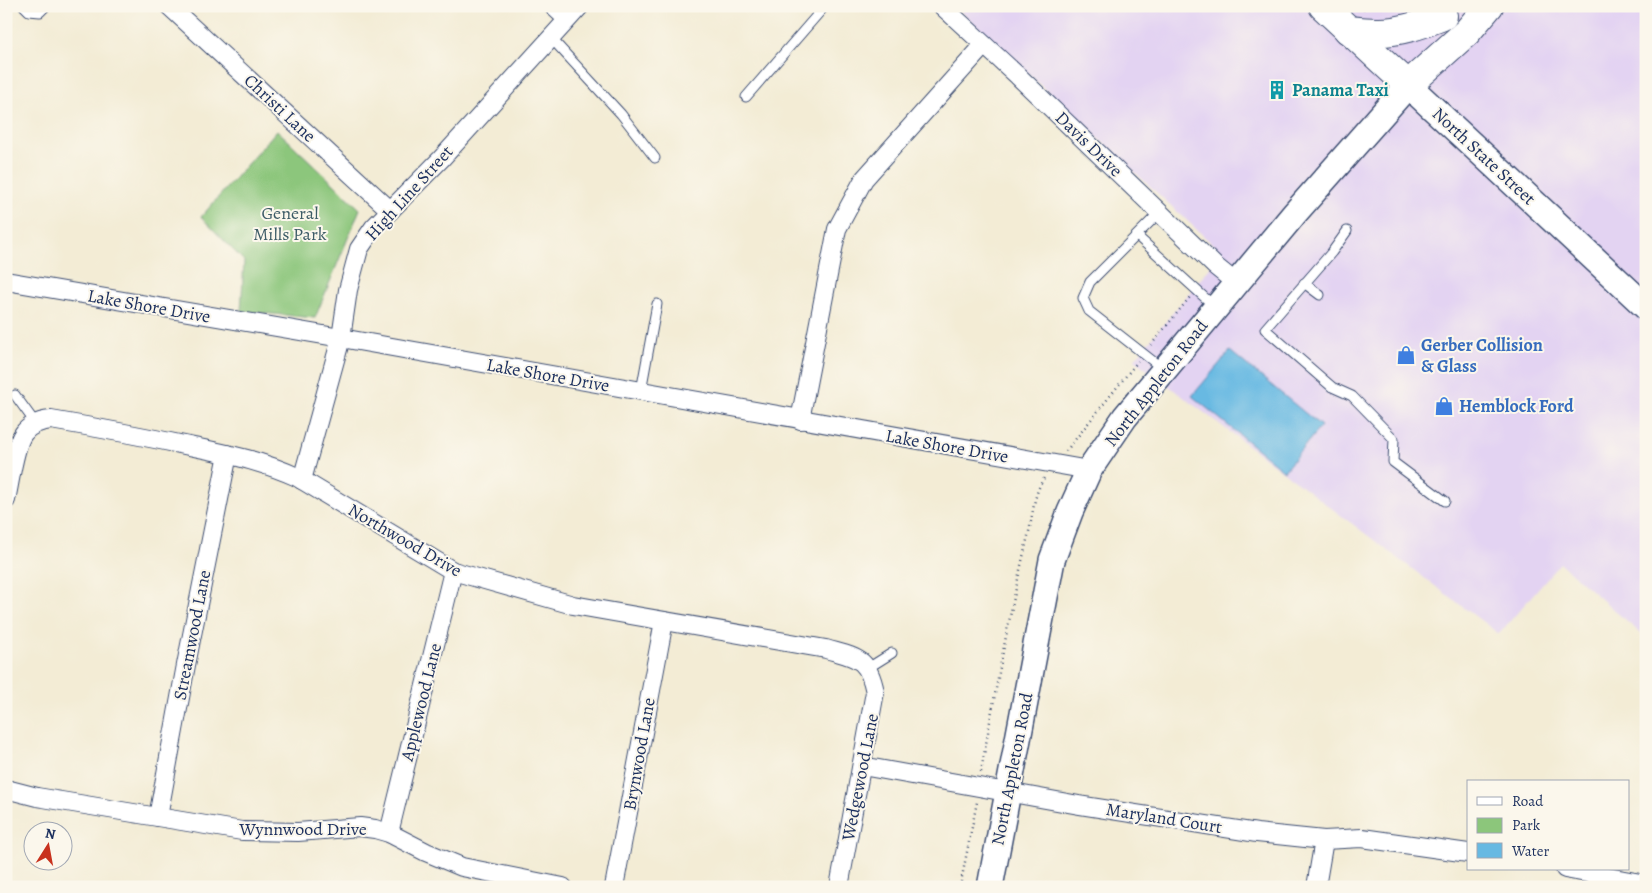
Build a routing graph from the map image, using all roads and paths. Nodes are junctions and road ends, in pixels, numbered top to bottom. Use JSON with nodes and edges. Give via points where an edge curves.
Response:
{"nodes":[{"id":1,"x":24,"y":6,"type":"edge"},
{"id":2,"x":46,"y":6,"type":"edge"},
{"id":3,"x":169,"y":6,"type":"edge"},
{"id":4,"x":553,"y":6,"type":"edge"},
{"id":5,"x":580,"y":6,"type":"edge"},
{"id":6,"x":825,"y":6,"type":"edge"},
{"id":7,"x":942,"y":6,"type":"edge"},
{"id":8,"x":1489,"y":6,"type":"edge"},
{"id":9,"x":1325,"y":7,"type":"edge"},
{"id":10,"x":1447,"y":11,"type":"edge"},
{"id":11,"x":1359,"y":15,"type":"edge"},
{"id":12,"x":567,"y":19,"type":"junction"},
{"id":13,"x":551,"y":38,"type":"junction"},
{"id":14,"x":984,"y":45,"type":"junction"},
{"id":15,"x":1408,"y":85,"type":"junction"},
{"id":16,"x":746,"y":96,"type":"dead end"},
{"id":17,"x":655,"y":158,"type":"dead end"},
{"id":18,"x":390,"y":210,"type":"junction"},
{"id":19,"x":1160,"y":212,"type":"junction"},
{"id":20,"x":1346,"y":231,"type":"dead end"},
{"id":21,"x":1137,"y":236,"type":"junction"},
{"id":22,"x":6,"y":281,"type":"edge"},
{"id":23,"x":1236,"y":283,"type":"junction"},
{"id":24,"x":1304,"y":283,"type":"junction"},
{"id":25,"x":1320,"y":295,"type":"dead end"},
{"id":26,"x":657,"y":304,"type":"dead end"},
{"id":27,"x":1216,"y":307,"type":"junction"},
{"id":28,"x":1646,"y":307,"type":"edge"},
{"id":29,"x":341,"y":338,"type":"junction"},
{"id":30,"x":1163,"y":369,"type":"junction"},
{"id":31,"x":641,"y":391,"type":"junction"},
{"id":32,"x":15,"y":395,"type":"dead end"},
{"id":33,"x":800,"y":420,"type":"junction"},
{"id":34,"x":36,"y":424,"type":"junction"},
{"id":35,"x":228,"y":454,"type":"junction"},
{"id":36,"x":1089,"y":470,"type":"junction"},
{"id":37,"x":302,"y":480,"type":"junction"},
{"id":38,"x":6,"y":500,"type":"edge"},
{"id":39,"x":1445,"y":501,"type":"dead end"},
{"id":40,"x":453,"y":571,"type":"junction"},
{"id":41,"x":664,"y":621,"type":"junction"},
{"id":42,"x":892,"y":653,"type":"dead end"},
{"id":43,"x":868,"y":668,"type":"junction"},
{"id":44,"x":862,"y":766,"type":"junction"},
{"id":45,"x":6,"y":789,"type":"edge"},
{"id":46,"x":1007,"y":792,"type":"junction"},
{"id":47,"x":158,"y":816,"type":"junction"},
{"id":48,"x":389,"y":833,"type":"junction"},
{"id":49,"x":1324,"y":840,"type":"junction"},
{"id":50,"x":1467,"y":853,"type":"edge"},
{"id":51,"x":1571,"y":870,"type":"edge"},
{"id":52,"x":1646,"y":884,"type":"edge"},
{"id":53,"x":563,"y":887,"type":"edge"},
{"id":54,"x":614,"y":887,"type":"edge"},
{"id":55,"x":839,"y":887,"type":"edge"},
{"id":56,"x":990,"y":887,"type":"edge"},
{"id":57,"x":1316,"y":887,"type":"edge"}],
"edges":[{"from":1,"to":2,"type":"lane","via":[[29,11],[40,12]]},
{"from":3,"to":18,"type":"street","name":"Christi Lane"},
{"from":4,"to":12,"type":"street"},
{"from":5,"to":12,"type":"street","name":"High Line Street"},
{"from":6,"to":16,"type":"lane"},
{"from":7,"to":14,"type":"street","name":"Davis Drive"},
{"from":8,"to":15,"type":"main road","via":[[1468,32]]},
{"from":9,"to":11,"type":"main road","name":"North State Street"},
{"from":10,"to":11,"type":"main road","via":[[1420,25],[1378,33]]},
{"from":10,"to":15,"type":"main road"},
{"from":11,"to":15,"type":"main road","name":"North State Street"},
{"from":12,"to":13,"type":"street","name":"High Line Street"},
{"from":13,"to":17,"type":"lane","via":[[621,114]]},
{"from":13,"to":18,"type":"street","name":"High Line Street"},
{"from":14,"to":19,"type":"street","name":"Davis Drive"},
{"from":14,"to":33,"type":"street","via":[[864,179],[837,229]]},
{"from":15,"to":23,"type":"main road","name":"North Appleton Road"},
{"from":15,"to":28,"type":"main road","name":"North State Street"},
{"from":18,"to":29,"type":"street","name":"High Line Street","via":[[359,249],[348,290]]},
{"from":19,"to":21,"type":"lane"},
{"from":19,"to":23,"type":"street","name":"Davis Drive"},
{"from":20,"to":24,"type":"lane"},
{"from":21,"to":27,"type":"lane"},
{"from":21,"to":30,"type":"lane","via":[[1090,282],[1084,298],[1089,311]]},
{"from":22,"to":29,"type":"street","name":"Lake Shore Drive"},
{"from":23,"to":27,"type":"main road","name":"North Appleton Road"},
{"from":24,"to":25,"type":"lane"},
{"from":24,"to":39,"type":"lane","via":[[1266,329],[1332,387],[1352,396],[1394,439],[1393,462]]},
{"from":26,"to":31,"type":"lane"},
{"from":27,"to":30,"type":"main road","name":"North Appleton Road"},
{"from":29,"to":31,"type":"street","name":"Lake Shore Drive"},
{"from":29,"to":37,"type":"street","name":"High Line Street"},
{"from":30,"to":36,"type":"main road","name":"North Appleton Road"},
{"from":31,"to":33,"type":"street","name":"Lake Shore Drive"},
{"from":32,"to":34,"type":"lane"},
{"from":33,"to":36,"type":"street","name":"Lake Shore Drive"},
{"from":34,"to":35,"type":"street","name":"Northwood Drive","via":[[51,420]]},
{"from":34,"to":38,"type":"street","via":[[24,433],[18,446]]},
{"from":35,"to":37,"type":"street","name":"Northwood Drive","via":[[273,466]]},
{"from":35,"to":47,"type":"street","name":"Streamwood Lane"},
{"from":36,"to":46,"type":"main road","name":"North Appleton Road","via":[[1052,560]]},
{"from":37,"to":40,"type":"street","name":"Northwood Drive"},
{"from":40,"to":41,"type":"street","name":"Northwood Drive","via":[[572,605]]},
{"from":40,"to":48,"type":"street","name":"Applewood Lane"},
{"from":41,"to":43,"type":"street","name":"Northwood Drive","via":[[826,649],[855,657]]},
{"from":41,"to":54,"type":"street","name":"Brynwood Lane"},
{"from":42,"to":43,"type":"lane"},
{"from":43,"to":44,"type":"street","name":"Wedgewood Lane","via":[[875,692]]},
{"from":44,"to":46,"type":"street","name":"Maryland Court"},
{"from":44,"to":55,"type":"street","name":"Wedgewood Lane"},
{"from":45,"to":47,"type":"street","name":"Wynnwood Drive","via":[[36,797]]},
{"from":46,"to":49,"type":"street","name":"Maryland Court","via":[[1218,827]]},
{"from":46,"to":56,"type":"main road","name":"North Appleton Road"},
{"from":47,"to":48,"type":"street","name":"Wynnwood Drive","via":[[242,831],[298,832],[360,827]]},
{"from":48,"to":53,"type":"street","name":"Wynnwood Drive","via":[[462,867]]},
{"from":49,"to":50,"type":"street","name":"Maryland Court","via":[[1362,838]]},
{"from":49,"to":57,"type":"street"},
{"from":51,"to":52,"type":"street"}]}
